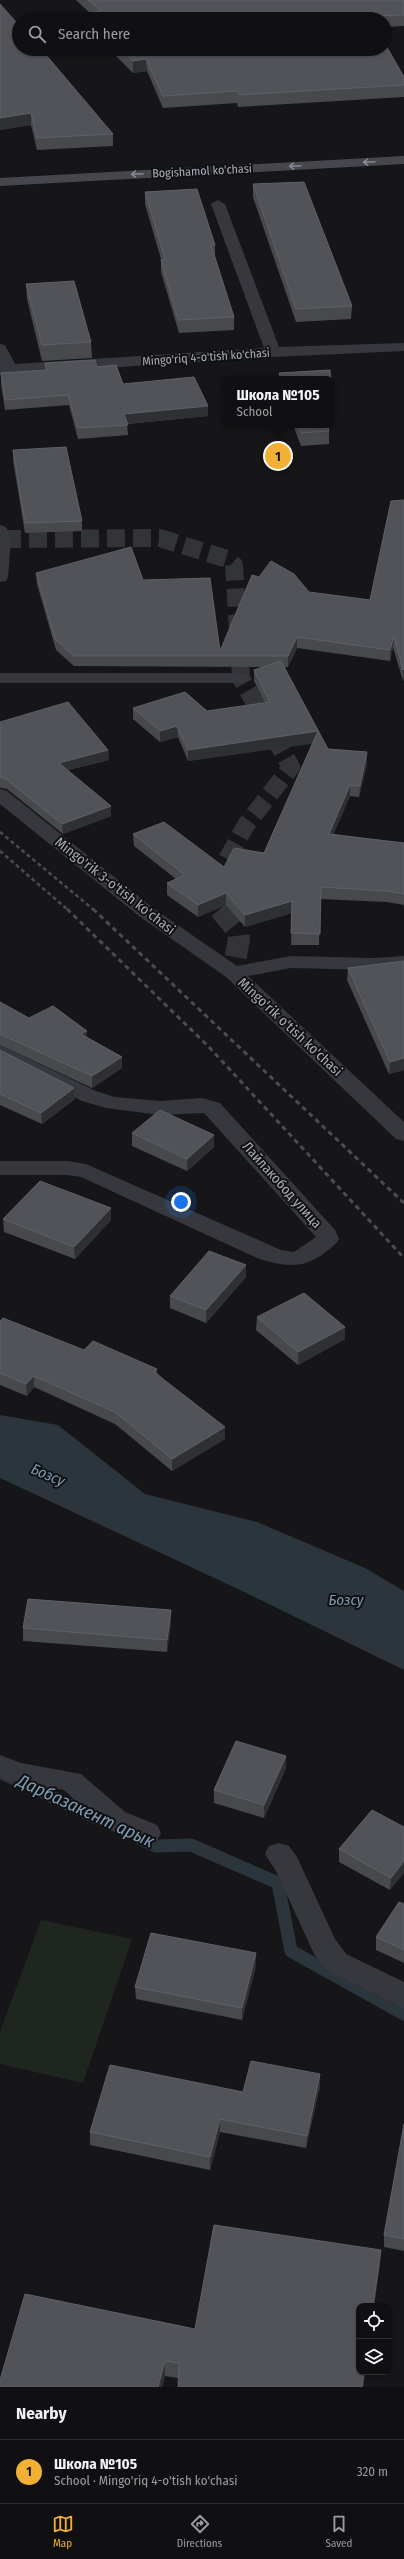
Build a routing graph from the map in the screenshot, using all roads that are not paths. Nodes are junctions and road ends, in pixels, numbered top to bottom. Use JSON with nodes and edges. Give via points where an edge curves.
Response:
{"nodes":[{"id":1,"x":404,"y":160,"type":"edge"},
{"id":2,"x":336,"y":169,"type":"junction"},
{"id":3,"x":404,"y":171,"type":"edge"},
{"id":4,"x":0,"y":182,"type":"edge"},
{"id":5,"x":0,"y":193,"type":"edge"},
{"id":6,"x":218,"y":204,"type":"dead end"},
{"id":7,"x":404,"y":347,"type":"edge"},
{"id":8,"x":0,"y":348,"type":"edge"},
{"id":9,"x":273,"y":352,"type":"junction"},
{"id":10,"x":4,"y":369,"type":"edge"},
{"id":11,"x":0,"y":530,"type":"edge"},
{"id":12,"x":0,"y":577,"type":"edge"},
{"id":13,"x":0,"y":678,"type":"edge"},
{"id":14,"x":241,"y":678,"type":"dead end"},
{"id":15,"x":0,"y":795,"type":"edge"},
{"id":16,"x":404,"y":962,"type":"edge"},
{"id":17,"x":232,"y":973,"type":"junction"},
{"id":18,"x":0,"y":1051,"type":"edge"},
{"id":19,"x":404,"y":1134,"type":"edge"},
{"id":20,"x":0,"y":1168,"type":"edge"},
{"id":21,"x":0,"y":1765,"type":"edge"},
{"id":22,"x":147,"y":1833,"type":"dead end"},
{"id":23,"x":279,"y":1854,"type":"dead end"},
{"id":24,"x":404,"y":1996,"type":"edge"}],
"edges":[{"from":1,"to":2,"type":"main road","name":"Bogishamol ko'chasi","one_way":true},
{"from":2,"to":3,"type":"main road","name":"Bogishamol ko'chasi"},
{"from":2,"to":4,"type":"main road","name":"Bogishamol ko'chasi","one_way":true},
{"from":2,"to":5,"type":"main road","name":"Bogishamol ko'chasi"},
{"from":6,"to":9,"type":"street"},
{"from":7,"to":9,"type":"street","name":"Mingo'riq 4-o'tish ko'chasi"},
{"from":8,"to":10,"type":"street","name":"Mingo'riq 4-o'tish ko'chasi"},
{"from":9,"to":10,"type":"street","name":"Mingo'riq 4-o'tish ko'chasi"},
{"from":11,"to":12,"type":"street","via":[[3,540]]},
{"from":13,"to":14,"type":"street"},
{"from":15,"to":17,"type":"street","name":"Mingo'rik 3-o'tish ko'chasi","via":[[146,912]]},
{"from":16,"to":17,"type":"street","name":"Mingo'rik o'tish ko'chasi","via":[[291,962]]},
{"from":17,"to":19,"type":"street","name":"Mingo'rik o'tish ko'chasi"},
{"from":18,"to":20,"type":"street","name":"Лайлакобод улица","via":[[89,1096],[108,1102],[148,1107],[202,1104],[212,1108],[328,1235],[328,1239],[298,1261],[287,1260],[265,1253],[86,1171],[67,1168]]},
{"from":21,"to":22,"type":"street","via":[[16,1773],[71,1781],[115,1820]]},
{"from":23,"to":24,"type":"street","via":[[287,1865],[324,1946],[336,1962]]}]}
